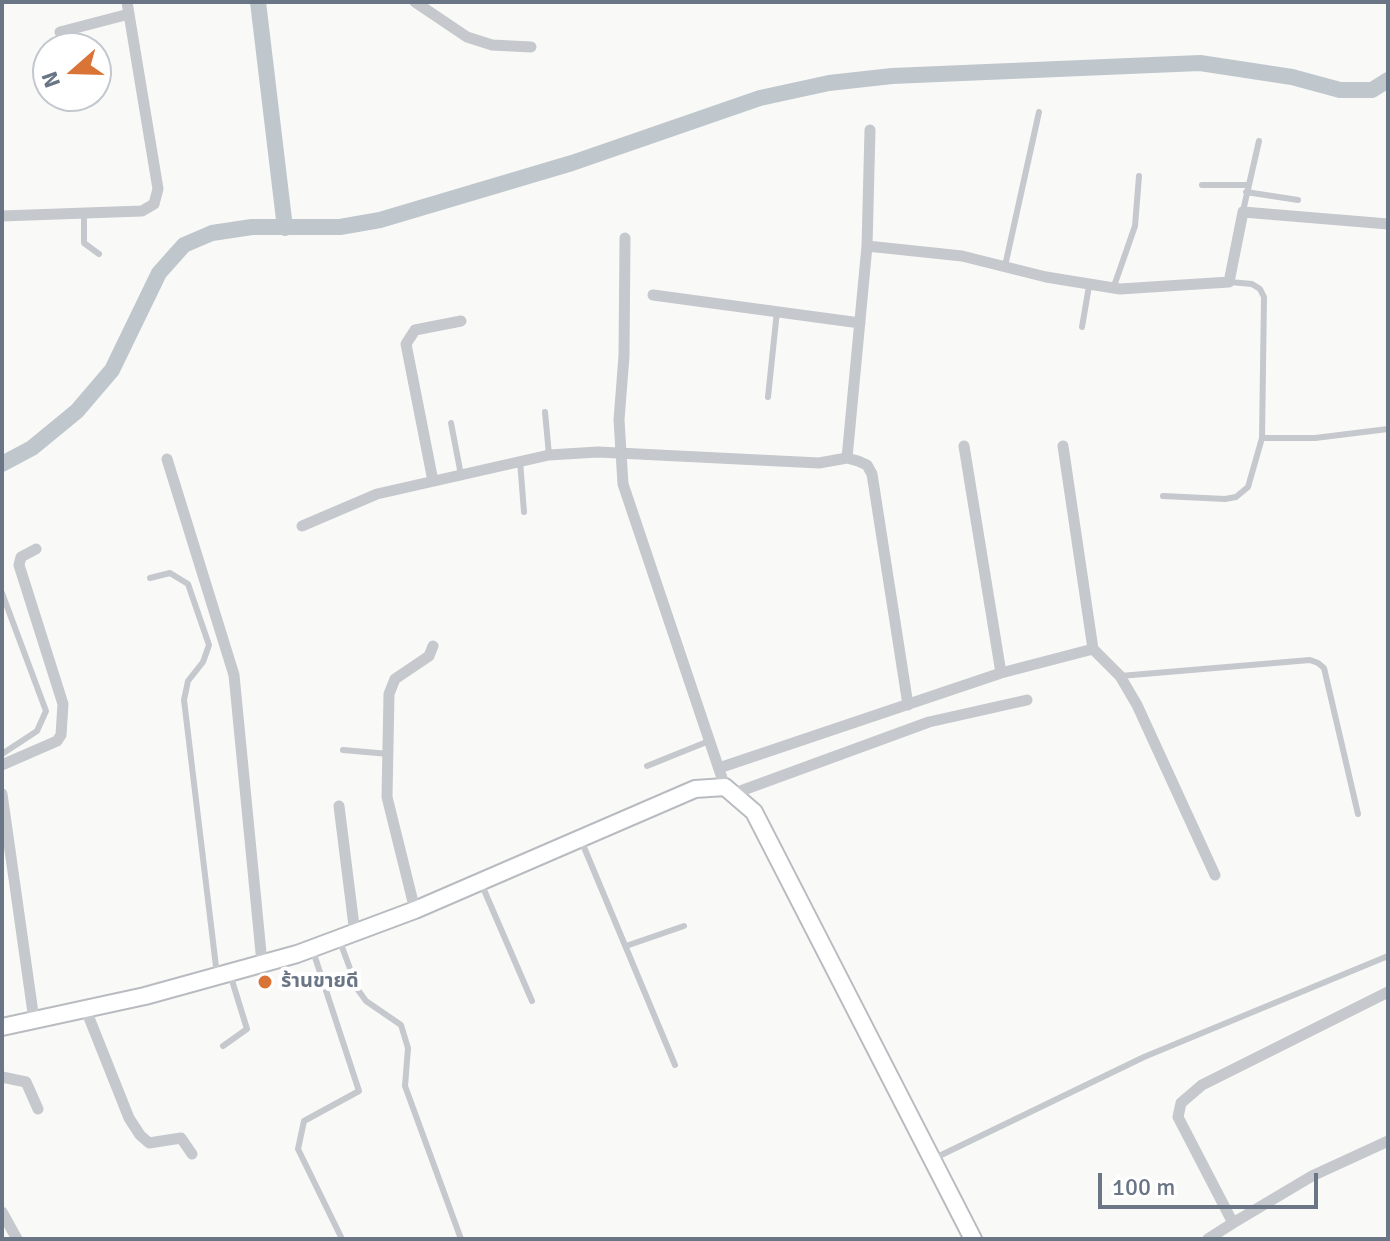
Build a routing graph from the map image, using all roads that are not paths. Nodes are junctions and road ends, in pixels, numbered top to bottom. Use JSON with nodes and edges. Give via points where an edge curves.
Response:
{"nodes":[{"id":1,"x":415,"y":2,"type":"edge"},
{"id":2,"x":128,"y":8,"type":"edge"},
{"id":3,"x":60,"y":32,"type":"dead end"},
{"id":4,"x":531,"y":47,"type":"dead end"},
{"id":5,"x":1039,"y":112,"type":"dead end"},
{"id":6,"x":870,"y":130,"type":"dead end"},
{"id":7,"x":1259,"y":141,"type":"dead end"},
{"id":8,"x":1139,"y":176,"type":"dead end"},
{"id":9,"x":1202,"y":185,"type":"dead end"},
{"id":10,"x":1246,"y":188,"type":"junction"},
{"id":11,"x":1298,"y":200,"type":"dead end"},
{"id":12,"x":1243,"y":212,"type":"junction"},
{"id":13,"x":84,"y":213,"type":"junction"},
{"id":14,"x":2,"y":216,"type":"edge"},
{"id":15,"x":1388,"y":224,"type":"edge"},
{"id":16,"x":625,"y":238,"type":"dead end"},
{"id":17,"x":867,"y":246,"type":"junction"},
{"id":18,"x":99,"y":254,"type":"dead end"},
{"id":19,"x":1005,"y":266,"type":"junction"},
{"id":20,"x":1229,"y":282,"type":"junction"},
{"id":21,"x":1089,"y":286,"type":"junction"},
{"id":22,"x":1113,"y":289,"type":"junction"},
{"id":23,"x":653,"y":295,"type":"dead end"},
{"id":24,"x":777,"y":311,"type":"junction"},
{"id":25,"x":461,"y":321,"type":"dead end"},
{"id":26,"x":860,"y":323,"type":"junction"},
{"id":27,"x":1082,"y":327,"type":"dead end"},
{"id":28,"x":768,"y":397,"type":"dead end"},
{"id":29,"x":545,"y":412,"type":"dead end"},
{"id":30,"x":451,"y":423,"type":"dead end"},
{"id":31,"x":1388,"y":429,"type":"edge"},
{"id":32,"x":1262,"y":438,"type":"junction"},
{"id":33,"x":964,"y":446,"type":"dead end"},
{"id":34,"x":1063,"y":446,"type":"dead end"},
{"id":35,"x":619,"y":454,"type":"junction"},
{"id":36,"x":549,"y":455,"type":"junction"},
{"id":37,"x":847,"y":458,"type":"junction"},
{"id":38,"x":167,"y":459,"type":"dead end"},
{"id":39,"x":520,"y":461,"type":"junction"},
{"id":40,"x":461,"y":475,"type":"junction"},
{"id":41,"x":433,"y":481,"type":"junction"},
{"id":42,"x":1163,"y":496,"type":"dead end"},
{"id":43,"x":524,"y":512,"type":"dead end"},
{"id":44,"x":302,"y":526,"type":"dead end"},
{"id":45,"x":36,"y":549,"type":"dead end"},
{"id":46,"x":150,"y":578,"type":"dead end"},
{"id":47,"x":2,"y":593,"type":"edge"},
{"id":48,"x":433,"y":646,"type":"dead end"},
{"id":49,"x":1093,"y":649,"type":"junction"},
{"id":50,"x":1001,"y":673,"type":"junction"},
{"id":51,"x":1120,"y":676,"type":"junction"},
{"id":52,"x":1027,"y":700,"type":"dead end"},
{"id":53,"x":908,"y":705,"type":"junction"},
{"id":54,"x":709,"y":741,"type":"junction"},
{"id":55,"x":343,"y":750,"type":"dead end"},
{"id":56,"x":2,"y":754,"type":"edge"},
{"id":57,"x":389,"y":754,"type":"junction"},
{"id":58,"x":2,"y":765,"type":"edge"},
{"id":59,"x":647,"y":766,"type":"dead end"},
{"id":60,"x":719,"y":768,"type":"junction"},
{"id":61,"x":730,"y":790,"type":"junction"},
{"id":62,"x":2,"y":794,"type":"edge"},
{"id":63,"x":339,"y":806,"type":"dead end"},
{"id":64,"x":1358,"y":814,"type":"dead end"},
{"id":65,"x":581,"y":839,"type":"junction"},
{"id":66,"x":1215,"y":875,"type":"dead end"},
{"id":67,"x":481,"y":883,"type":"junction"},
{"id":68,"x":415,"y":910,"type":"junction"},
{"id":69,"x":684,"y":926,"type":"dead end"},
{"id":70,"x":355,"y":934,"type":"junction"},
{"id":71,"x":339,"y":939,"type":"junction"},
{"id":72,"x":626,"y":946,"type":"junction"},
{"id":73,"x":312,"y":949,"type":"junction"},
{"id":74,"x":1388,"y":956,"type":"edge"},
{"id":75,"x":262,"y":963,"type":"junction"},
{"id":76,"x":224,"y":975,"type":"junction"},
{"id":77,"x":1388,"y":992,"type":"edge"},
{"id":78,"x":532,"y":1001,"type":"dead end"},
{"id":79,"x":86,"y":1010,"type":"junction"},
{"id":80,"x":34,"y":1020,"type":"junction"},
{"id":81,"x":2,"y":1027,"type":"edge"},
{"id":82,"x":223,"y":1046,"type":"dead end"},
{"id":83,"x":675,"y":1065,"type":"dead end"},
{"id":84,"x":2,"y":1077,"type":"edge"},
{"id":85,"x":38,"y":1109,"type":"dead end"},
{"id":86,"x":1388,"y":1141,"type":"edge"},
{"id":87,"x":192,"y":1154,"type":"dead end"},
{"id":88,"x":930,"y":1161,"type":"junction"},
{"id":89,"x":2,"y":1212,"type":"edge"},
{"id":90,"x":1233,"y":1223,"type":"junction"},
{"id":91,"x":17,"y":1239,"type":"edge"},
{"id":92,"x":342,"y":1239,"type":"edge"},
{"id":93,"x":461,"y":1239,"type":"edge"},
{"id":94,"x":973,"y":1239,"type":"edge"},
{"id":95,"x":1208,"y":1239,"type":"edge"}],
"edges":[{"from":1,"to":4,"type":"street","via":[[467,37],[492,45]]},
{"from":2,"to":3,"type":"street"},
{"from":2,"to":13,"type":"street","via":[[158,189],[154,204],[142,211]]},
{"from":5,"to":19,"type":"lane"},
{"from":6,"to":17,"type":"street"},
{"from":7,"to":10,"type":"lane"},
{"from":8,"to":22,"type":"lane","via":[[1135,226]]},
{"from":9,"to":10,"type":"lane"},
{"from":10,"to":11,"type":"lane"},
{"from":10,"to":12,"type":"lane"},
{"from":12,"to":15,"type":"street"},
{"from":12,"to":20,"type":"street"},
{"from":13,"to":14,"type":"street"},
{"from":13,"to":18,"type":"lane","via":[[84,243]]},
{"from":16,"to":35,"type":"street"},
{"from":17,"to":19,"type":"street"},
{"from":17,"to":26,"type":"street"},
{"from":19,"to":21,"type":"street"},
{"from":20,"to":22,"type":"street"},
{"from":20,"to":32,"type":"lane","via":[[1252,284],[1264,297]]},
{"from":21,"to":22,"type":"street"},
{"from":21,"to":27,"type":"lane"},
{"from":23,"to":24,"type":"street"},
{"from":24,"to":26,"type":"street"},
{"from":24,"to":28,"type":"lane"},
{"from":25,"to":41,"type":"street","via":[[415,330],[406,344]]},
{"from":26,"to":37,"type":"street"},
{"from":29,"to":36,"type":"lane"},
{"from":30,"to":40,"type":"lane"},
{"from":31,"to":32,"type":"lane"},
{"from":32,"to":42,"type":"lane","via":[[1248,487],[1236,497]]},
{"from":33,"to":50,"type":"street"},
{"from":34,"to":49,"type":"street"},
{"from":35,"to":36,"type":"street"},
{"from":35,"to":37,"type":"street","via":[[819,463]]},
{"from":35,"to":54,"type":"street","via":[[637,532]]},
{"from":36,"to":39,"type":"street"},
{"from":37,"to":53,"type":"street","via":[[867,465],[872,474]]},
{"from":38,"to":75,"type":"street","via":[[234,675]]},
{"from":39,"to":40,"type":"street"},
{"from":39,"to":43,"type":"lane"},
{"from":40,"to":41,"type":"street"},
{"from":41,"to":44,"type":"street","via":[[377,494]]},
{"from":45,"to":58,"type":"street","via":[[21,557],[19,565],[63,704],[61,735]]},
{"from":46,"to":76,"type":"lane","via":[[170,573],[188,584],[209,645],[188,681],[184,700]]},
{"from":47,"to":56,"type":"lane","via":[[46,711],[37,731]]},
{"from":48,"to":57,"type":"street","via":[[429,656],[391,687]]},
{"from":49,"to":50,"type":"street"},
{"from":49,"to":51,"type":"street"},
{"from":50,"to":53,"type":"street"},
{"from":51,"to":64,"type":"lane","via":[[1318,663],[1324,668]]},
{"from":51,"to":66,"type":"street"},
{"from":52,"to":61,"type":"street","via":[[929,722]]},
{"from":53,"to":60,"type":"street"},
{"from":54,"to":59,"type":"lane"},
{"from":54,"to":60,"type":"street"},
{"from":55,"to":57,"type":"lane"},
{"from":57,"to":68,"type":"street","via":[[387,797]]},
{"from":60,"to":61,"type":"street"},
{"from":61,"to":65,"type":"street","via":[[695,789]]},
{"from":61,"to":88,"type":"street","via":[[754,812],[773,847]]},
{"from":62,"to":80,"type":"street"},
{"from":63,"to":70,"type":"street"},
{"from":65,"to":67,"type":"street"},
{"from":65,"to":72,"type":"lane"},
{"from":67,"to":68,"type":"street"},
{"from":67,"to":78,"type":"lane"},
{"from":68,"to":70,"type":"street"},
{"from":69,"to":72,"type":"lane"},
{"from":70,"to":71,"type":"street"},
{"from":71,"to":73,"type":"street"},
{"from":71,"to":93,"type":"lane","via":[[358,990],[401,1025],[408,1048],[405,1086]]},
{"from":72,"to":83,"type":"lane"},
{"from":73,"to":75,"type":"street"},
{"from":73,"to":92,"type":"lane","via":[[359,1091],[304,1121],[298,1149]]},
{"from":74,"to":88,"type":"lane","via":[[1144,1057]]},
{"from":75,"to":76,"type":"street"},
{"from":76,"to":79,"type":"street"},
{"from":76,"to":82,"type":"lane","via":[[247,1029]]},
{"from":77,"to":90,"type":"street","via":[[1202,1085],[1181,1103],[1178,1117]]},
{"from":79,"to":80,"type":"street"},
{"from":79,"to":87,"type":"street","via":[[140,1135],[149,1143],[181,1138]]},
{"from":80,"to":81,"type":"street"},
{"from":84,"to":85,"type":"street","via":[[26,1082]]},
{"from":86,"to":90,"type":"street","via":[[1312,1176]]},
{"from":88,"to":94,"type":"street"},
{"from":89,"to":91,"type":"street"},
{"from":90,"to":95,"type":"street"}]}
